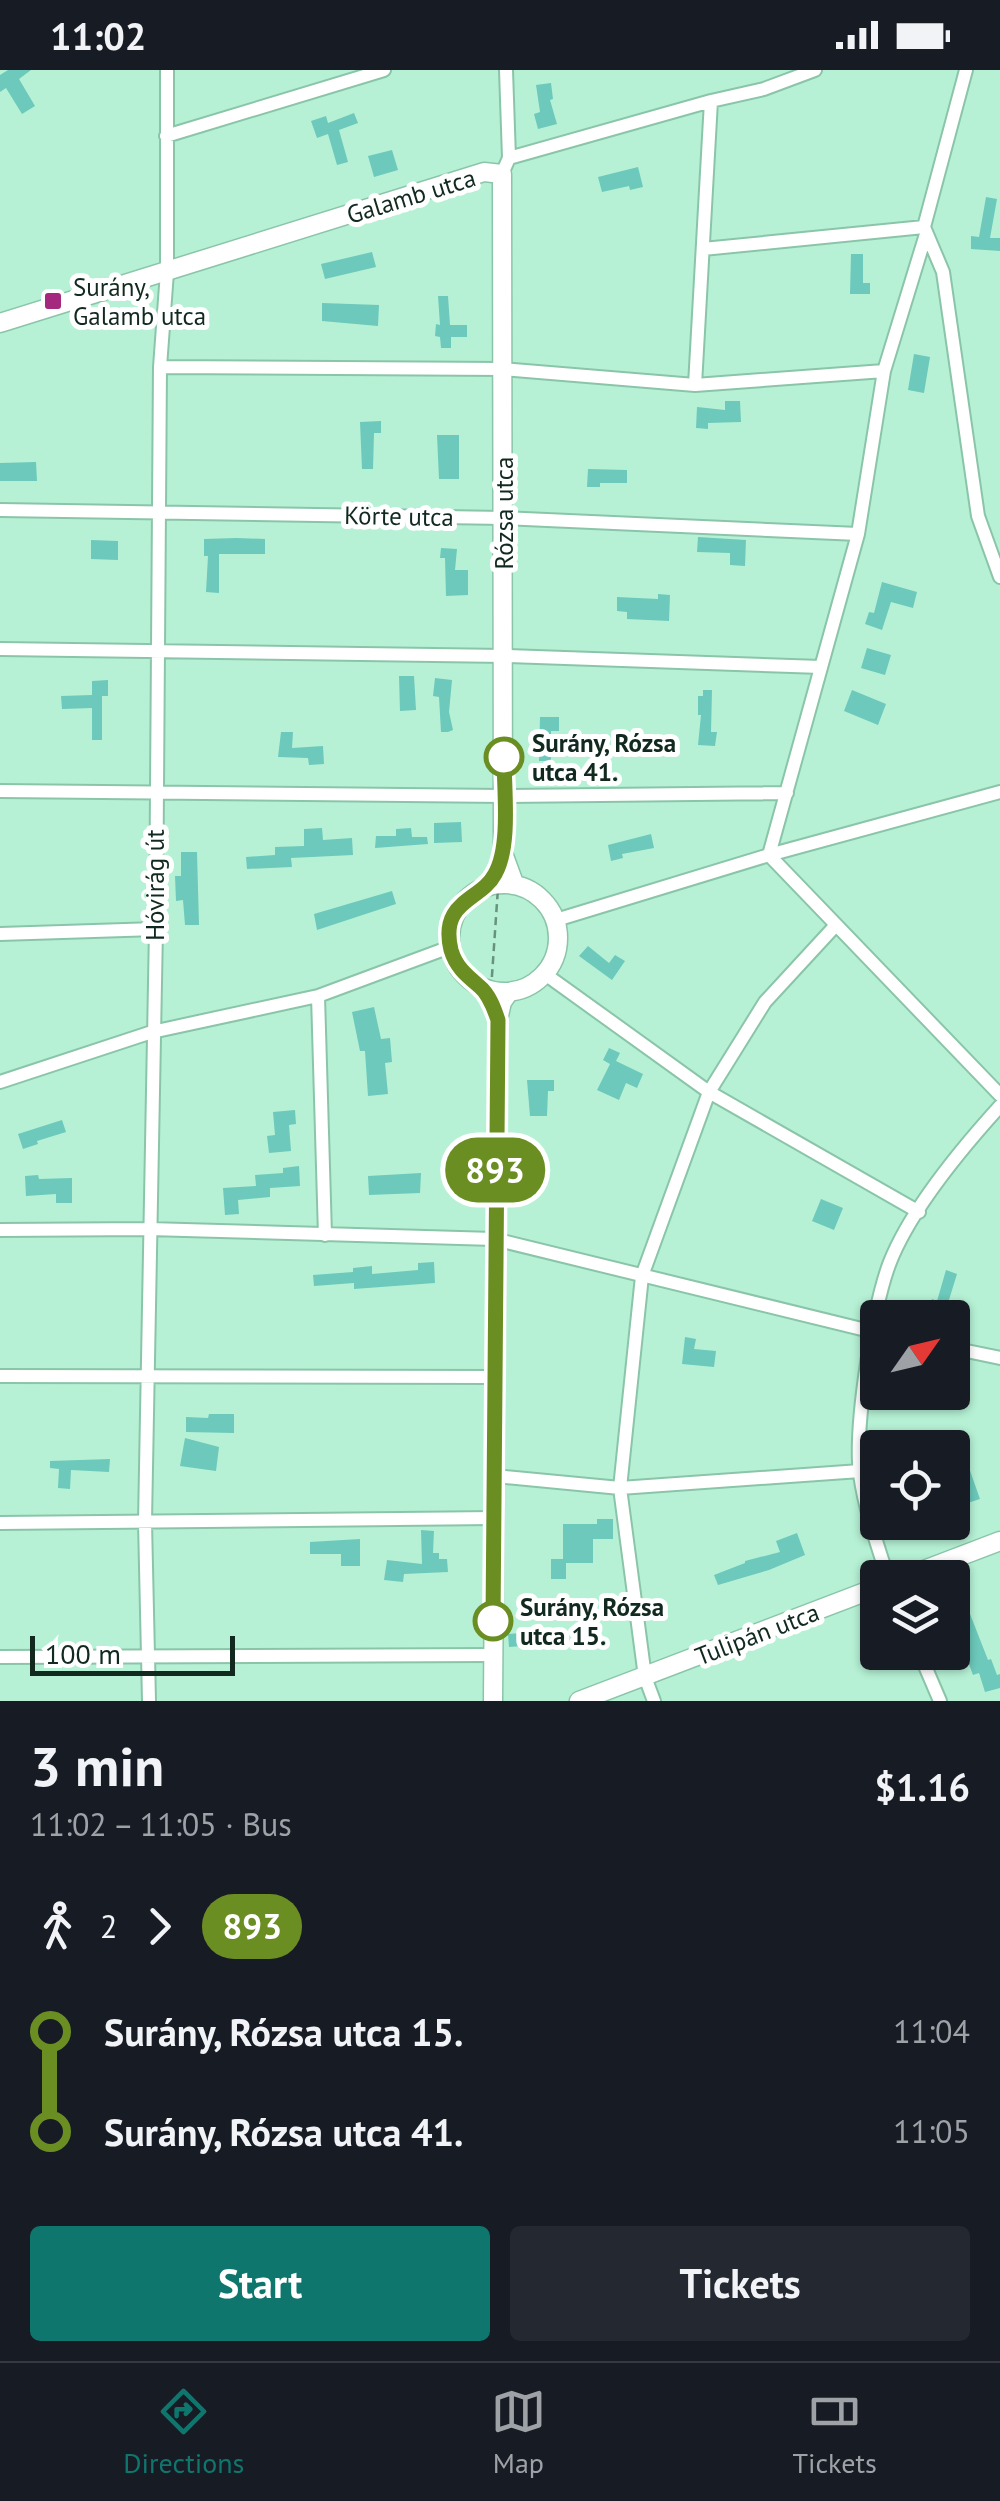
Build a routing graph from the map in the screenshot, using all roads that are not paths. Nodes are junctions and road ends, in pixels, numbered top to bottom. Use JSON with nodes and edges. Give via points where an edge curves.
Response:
{"nodes":[{"id":1,"x":167,"y":70,"type":"edge"},
{"id":2,"x":384,"y":70,"type":"edge"},
{"id":3,"x":506,"y":70,"type":"edge"},
{"id":4,"x":815,"y":70,"type":"edge"},
{"id":5,"x":966,"y":70,"type":"edge"},
{"id":6,"x":711,"y":100,"type":"junction"},
{"id":7,"x":166,"y":136,"type":"junction"},
{"id":8,"x":505,"y":166,"type":"junction"},
{"id":9,"x":925,"y":230,"type":"junction"},
{"id":10,"x":703,"y":250,"type":"junction"},
{"id":11,"x":166,"y":272,"type":"junction"},
{"id":12,"x":0,"y":323,"type":"edge"},
{"id":13,"x":160,"y":367,"type":"junction"},
{"id":14,"x":503,"y":369,"type":"junction"},
{"id":15,"x":884,"y":372,"type":"junction"},
{"id":16,"x":695,"y":385,"type":"junction"},
{"id":17,"x":0,"y":510,"type":"edge"},
{"id":18,"x":159,"y":510,"type":"junction"},
{"id":19,"x":504,"y":518,"type":"junction"},
{"id":20,"x":858,"y":534,"type":"junction"},
{"id":21,"x":1000,"y":550,"type":"edge"},
{"id":22,"x":998,"y":571,"type":"edge"},
{"id":23,"x":0,"y":649,"type":"edge"},
{"id":24,"x":156,"y":650,"type":"junction"},
{"id":25,"x":505,"y":656,"type":"junction"},
{"id":26,"x":821,"y":667,"type":"junction"},
{"id":27,"x":0,"y":791,"type":"edge"},
{"id":28,"x":786,"y":792,"type":"junction"},
{"id":29,"x":1000,"y":792,"type":"edge"},
{"id":30,"x":156,"y":795,"type":"junction"},
{"id":31,"x":504,"y":796,"type":"junction"},
{"id":32,"x":769,"y":855,"type":"junction"},
{"id":33,"x":500,"y":884,"type":"junction"},
{"id":34,"x":556,"y":920,"type":"junction"},
{"id":35,"x":836,"y":924,"type":"junction"},
{"id":36,"x":156,"y":929,"type":"junction"},
{"id":37,"x":0,"y":934,"type":"edge"},
{"id":38,"x":450,"y":947,"type":"junction"},
{"id":39,"x":545,"y":974,"type":"junction"},
{"id":40,"x":493,"y":993,"type":"junction"},
{"id":41,"x":318,"y":996,"type":"junction"},
{"id":42,"x":152,"y":1032,"type":"junction"},
{"id":43,"x":0,"y":1082,"type":"edge"},
{"id":44,"x":709,"y":1092,"type":"junction"},
{"id":45,"x":1000,"y":1096,"type":"edge"},
{"id":46,"x":1000,"y":1106,"type":"edge"},
{"id":47,"x":918,"y":1212,"type":"junction"},
{"id":48,"x":149,"y":1229,"type":"junction"},
{"id":49,"x":0,"y":1230,"type":"edge"},
{"id":50,"x":325,"y":1234,"type":"junction"},
{"id":51,"x":494,"y":1239,"type":"junction"},
{"id":52,"x":642,"y":1276,"type":"junction"},
{"id":53,"x":882,"y":1300,"type":"edge"},
{"id":54,"x":860,"y":1328,"type":"edge"},
{"id":55,"x":970,"y":1352,"type":"edge"},
{"id":56,"x":1000,"y":1358,"type":"edge"},
{"id":57,"x":0,"y":1376,"type":"edge"},
{"id":58,"x":495,"y":1377,"type":"junction"},
{"id":59,"x":148,"y":1378,"type":"junction"},
{"id":60,"x":860,"y":1471,"type":"edge"},
{"id":61,"x":495,"y":1476,"type":"junction"},
{"id":62,"x":620,"y":1488,"type":"junction"},
{"id":63,"x":495,"y":1518,"type":"junction"},
{"id":64,"x":145,"y":1522,"type":"junction"},
{"id":65,"x":0,"y":1523,"type":"edge"},
{"id":66,"x":1000,"y":1541,"type":"edge"},
{"id":67,"x":950,"y":1560,"type":"edge"},
{"id":68,"x":860,"y":1594,"type":"edge"},
{"id":69,"x":492,"y":1655,"type":"junction"},
{"id":70,"x":149,"y":1657,"type":"junction"},
{"id":71,"x":0,"y":1658,"type":"edge"},
{"id":72,"x":927,"y":1670,"type":"edge"},
{"id":73,"x":645,"y":1677,"type":"junction"},
{"id":74,"x":149,"y":1701,"type":"edge"},
{"id":75,"x":493,"y":1701,"type":"edge"},
{"id":76,"x":579,"y":1701,"type":"edge"},
{"id":77,"x":654,"y":1701,"type":"edge"},
{"id":78,"x":940,"y":1701,"type":"edge"}],
"edges":[{"from":1,"to":7,"type":"street","name":"Hóvirág út"},
{"from":2,"to":7,"type":"street"},
{"from":3,"to":8,"type":"street","name":"Rózsa utca"},
{"from":4,"to":6,"type":"street","name":"Galamb utca","via":[[764,90]]},
{"from":5,"to":9,"type":"street"},
{"from":6,"to":8,"type":"street","name":"Galamb utca"},
{"from":6,"to":10,"type":"street"},
{"from":7,"to":11,"type":"street","name":"Hóvirág út"},
{"from":8,"to":11,"type":"street","name":"Galamb utca"},
{"from":8,"to":14,"type":"street","name":"Rózsa utca"},
{"from":9,"to":10,"type":"street"},
{"from":9,"to":15,"type":"street"},
{"from":9,"to":22,"type":"street","via":[[943,272],[978,516]]},
{"from":10,"to":16,"type":"street"},
{"from":11,"to":12,"type":"street","name":"Galamb utca"},
{"from":11,"to":13,"type":"street","name":"Hóvirág út"},
{"from":13,"to":14,"type":"street"},
{"from":13,"to":18,"type":"street","name":"Hóvirág út"},
{"from":14,"to":16,"type":"street"},
{"from":14,"to":19,"type":"street","name":"Rózsa utca"},
{"from":15,"to":16,"type":"street"},
{"from":15,"to":20,"type":"street"},
{"from":17,"to":18,"type":"street","name":"Körte utca"},
{"from":18,"to":19,"type":"street","name":"Körte utca"},
{"from":18,"to":24,"type":"street","name":"Hóvirág út"},
{"from":19,"to":20,"type":"street","name":"Körte utca"},
{"from":19,"to":25,"type":"street","name":"Rózsa utca"},
{"from":20,"to":26,"type":"street"},
{"from":21,"to":22,"type":"street"},
{"from":23,"to":24,"type":"street"},
{"from":24,"to":25,"type":"street"},
{"from":24,"to":30,"type":"street","name":"Hóvirág út"},
{"from":25,"to":26,"type":"street"},
{"from":25,"to":31,"type":"street","name":"Rózsa utca"},
{"from":26,"to":28,"type":"street"},
{"from":27,"to":30,"type":"street"},
{"from":28,"to":31,"type":"street"},
{"from":28,"to":32,"type":"street"},
{"from":29,"to":32,"type":"street"},
{"from":30,"to":31,"type":"street"},
{"from":30,"to":36,"type":"street","name":"Hóvirág út"},
{"from":31,"to":33,"type":"street","name":"Rózsa utca"},
{"from":32,"to":34,"type":"street"},
{"from":32,"to":35,"type":"street"},
{"from":33,"to":34,"type":"street","via":[[533,890]]},
{"from":33,"to":38,"type":"street","via":[[468,896],[456,911]]},
{"from":34,"to":39,"type":"street","via":[[556,955]]},
{"from":35,"to":44,"type":"street","via":[[764,1002]]},
{"from":35,"to":45,"type":"street"},
{"from":36,"to":37,"type":"street"},
{"from":36,"to":42,"type":"street","name":"Hóvirág út"},
{"from":38,"to":40,"type":"street","via":[[465,975]]},
{"from":38,"to":41,"type":"street"},
{"from":39,"to":40,"type":"street","via":[[528,987]]},
{"from":39,"to":44,"type":"street"},
{"from":40,"to":51,"type":"street","via":[[502,1002]]},
{"from":41,"to":42,"type":"street"},
{"from":41,"to":50,"type":"street"},
{"from":42,"to":43,"type":"street"},
{"from":42,"to":48,"type":"street","name":"Hóvirág út"},
{"from":44,"to":47,"type":"street"},
{"from":44,"to":52,"type":"street"},
{"from":46,"to":47,"type":"street"},
{"from":47,"to":53,"type":"street","via":[[890,1262]]},
{"from":48,"to":49,"type":"street"},
{"from":48,"to":50,"type":"street"},
{"from":48,"to":59,"type":"street","name":"Hóvirág út"},
{"from":50,"to":51,"type":"street"},
{"from":51,"to":52,"type":"street"},
{"from":51,"to":58,"type":"street"},
{"from":52,"to":54,"type":"street"},
{"from":52,"to":62,"type":"street"},
{"from":55,"to":56,"type":"street"},
{"from":57,"to":59,"type":"street"},
{"from":58,"to":59,"type":"street"},
{"from":58,"to":61,"type":"street"},
{"from":59,"to":64,"type":"street","name":"Hóvirág út"},
{"from":60,"to":62,"type":"street"},
{"from":61,"to":62,"type":"street"},
{"from":61,"to":63,"type":"street"},
{"from":62,"to":73,"type":"street"},
{"from":63,"to":64,"type":"street"},
{"from":63,"to":69,"type":"street"},
{"from":64,"to":65,"type":"street"},
{"from":64,"to":70,"type":"street","name":"Hóvirág út"},
{"from":66,"to":67,"type":"street"},
{"from":68,"to":73,"type":"street","name":"Tulipán utca"},
{"from":69,"to":70,"type":"street"},
{"from":69,"to":75,"type":"street"},
{"from":70,"to":71,"type":"street"},
{"from":70,"to":74,"type":"street","name":"Hóvirág út"},
{"from":72,"to":78,"type":"street"},
{"from":73,"to":76,"type":"street","name":"Tulipán utca"},
{"from":73,"to":77,"type":"street"}]}
